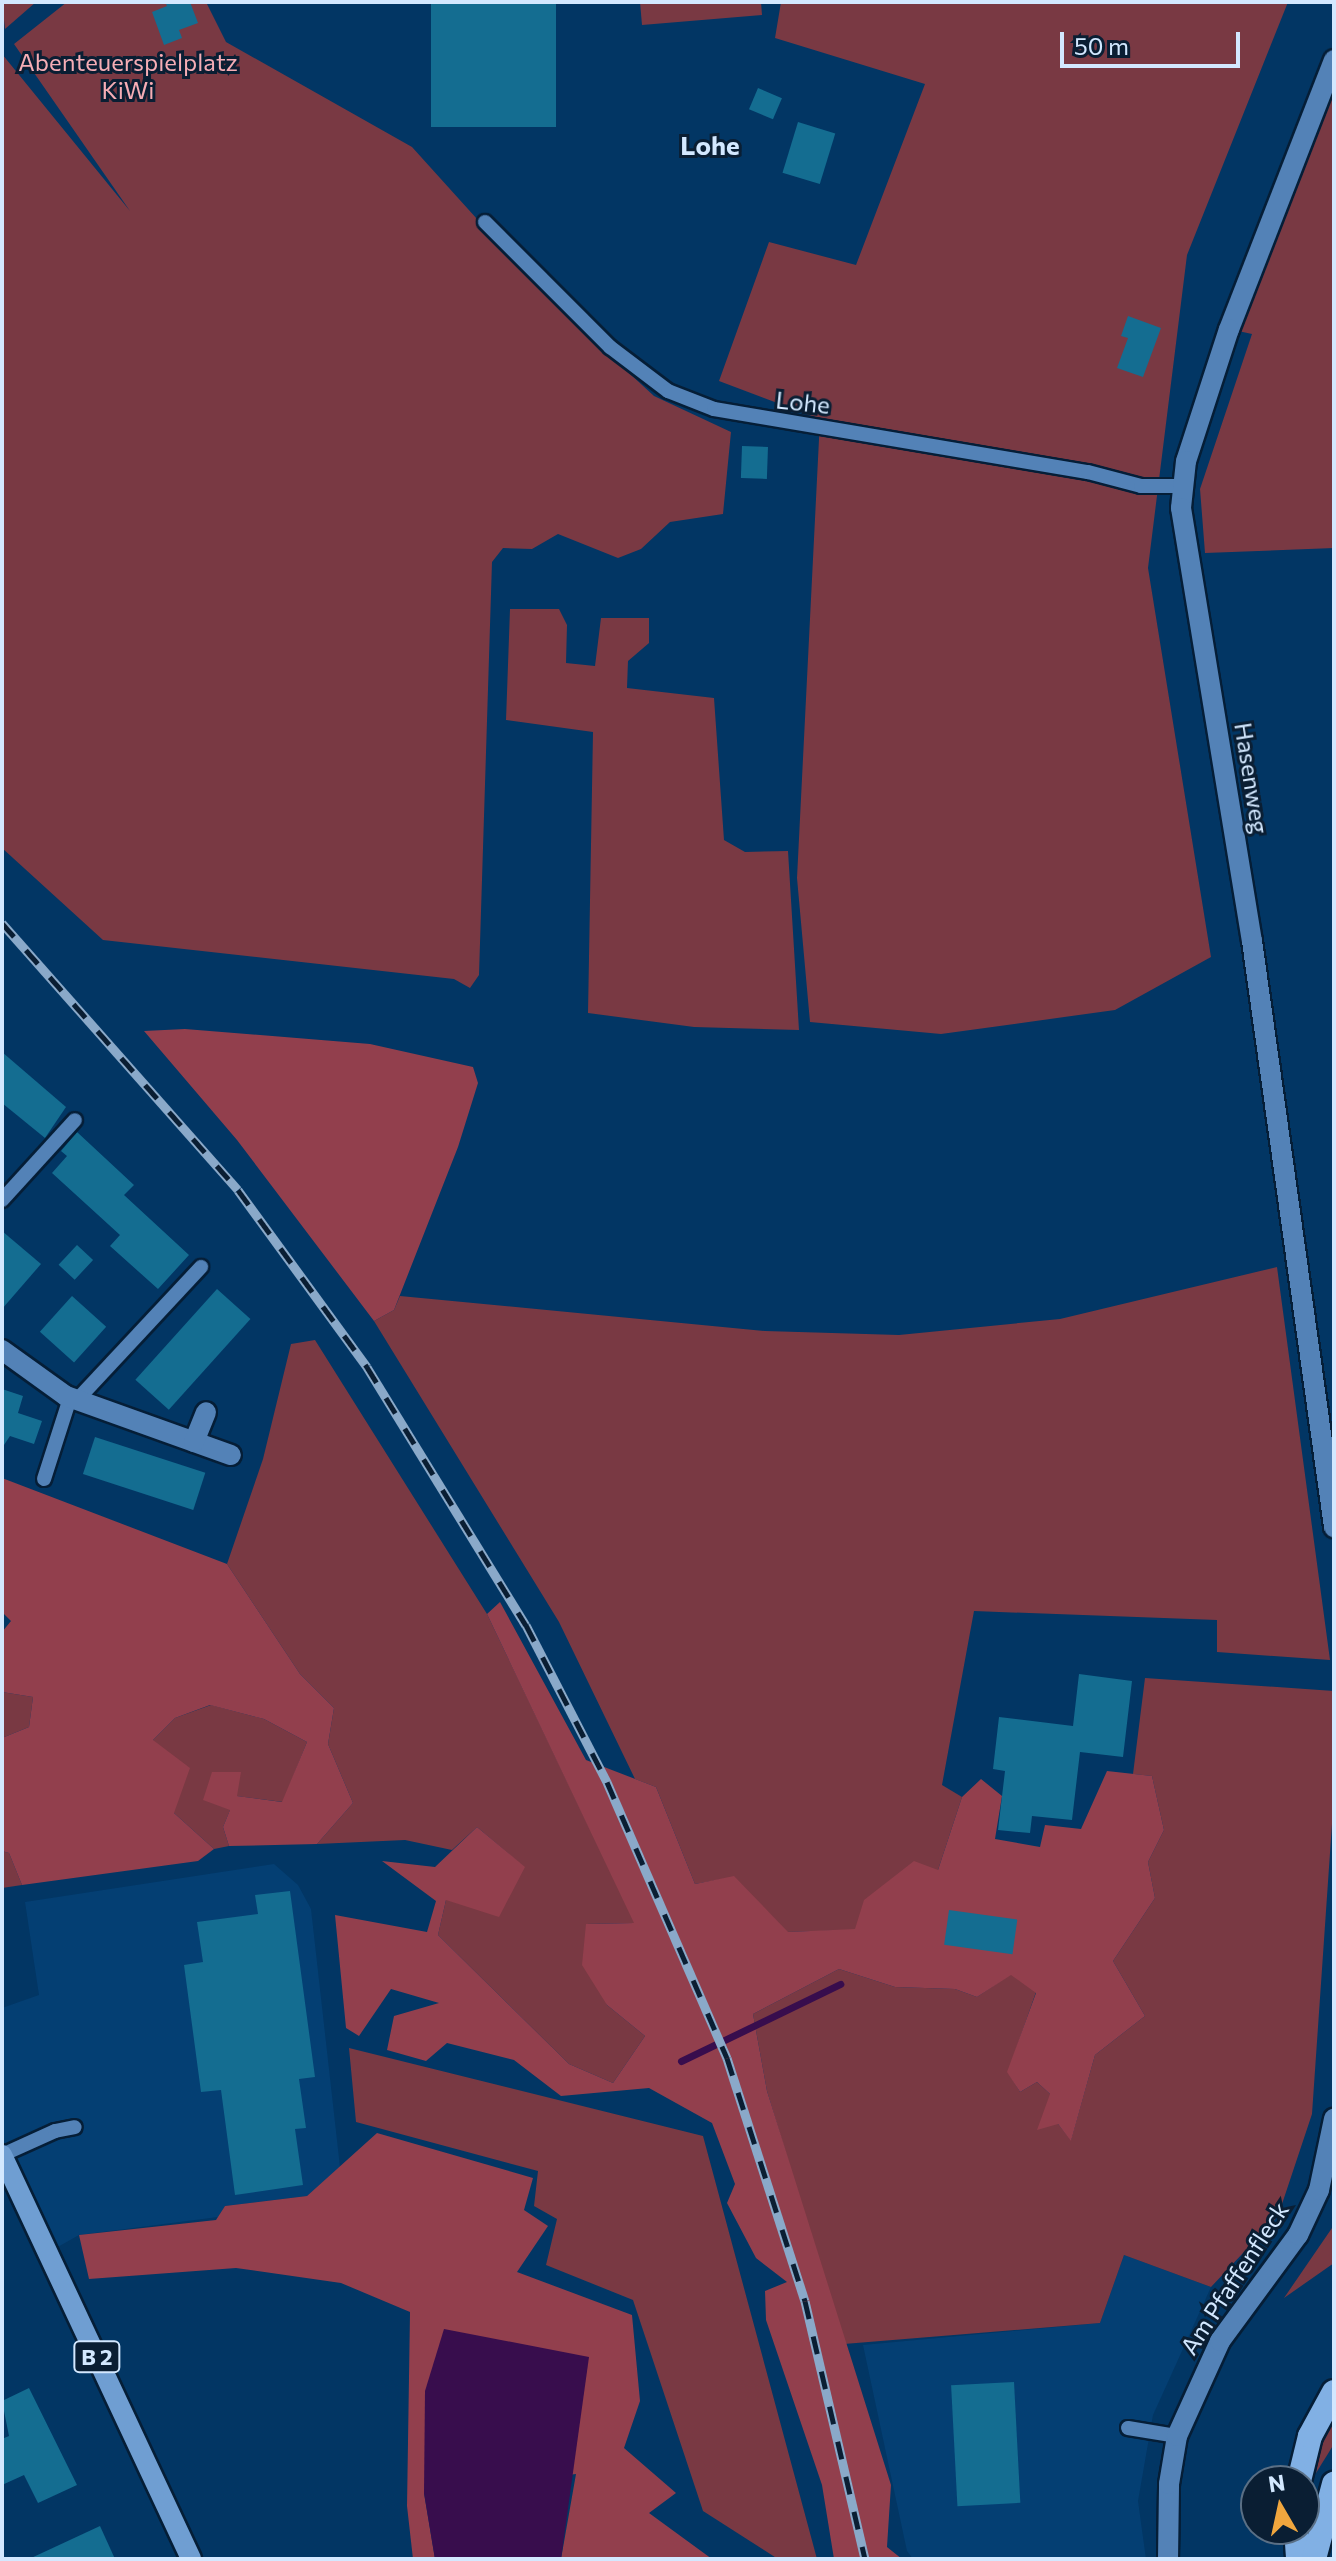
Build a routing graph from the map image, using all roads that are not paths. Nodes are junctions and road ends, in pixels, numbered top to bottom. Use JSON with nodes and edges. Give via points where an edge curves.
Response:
{"nodes":[{"id":1,"x":1334,"y":60,"type":"edge"},
{"id":2,"x":485,"y":222,"type":"dead end"},
{"id":3,"x":1182,"y":486,"type":"junction"},
{"id":4,"x":75,"y":1120,"type":"dead end"},
{"id":5,"x":2,"y":1200,"type":"edge"},
{"id":6,"x":201,"y":1267,"type":"dead end"},
{"id":7,"x":2,"y":1350,"type":"edge"},
{"id":8,"x":74,"y":1399,"type":"junction"},
{"id":9,"x":206,"y":1412,"type":"dead end"},
{"id":10,"x":194,"y":1442,"type":"junction"},
{"id":11,"x":231,"y":1455,"type":"dead end"},
{"id":12,"x":44,"y":1479,"type":"dead end"},
{"id":13,"x":1334,"y":1527,"type":"edge"},
{"id":14,"x":1334,"y":2119,"type":"edge"},
{"id":15,"x":75,"y":2127,"type":"dead end"},
{"id":16,"x":2,"y":2155,"type":"edge"},
{"id":17,"x":1334,"y":2392,"type":"edge"},
{"id":18,"x":1128,"y":2428,"type":"dead end"},
{"id":19,"x":1177,"y":2436,"type":"junction"},
{"id":20,"x":1303,"y":2465,"type":"edge"},
{"id":21,"x":1334,"y":2484,"type":"edge"},
{"id":22,"x":191,"y":2559,"type":"edge"},
{"id":23,"x":1168,"y":2559,"type":"edge"},
{"id":24,"x":1314,"y":2559,"type":"edge"}],
"edges":[{"from":1,"to":3,"type":"street","name":"Hasenweg","via":[[1229,329]]},
{"from":2,"to":3,"type":"lane","name":"Lohe","via":[[610,347],[668,391],[714,409],[1088,472],[1141,486]]},
{"from":3,"to":13,"type":"street","name":"Hasenweg","via":[[1181,508],[1252,941]]},
{"from":4,"to":5,"type":"lane"},
{"from":6,"to":8,"type":"lane"},
{"from":7,"to":8,"type":"street"},
{"from":8,"to":10,"type":"street"},
{"from":8,"to":12,"type":"lane"},
{"from":9,"to":10,"type":"street"},
{"from":10,"to":11,"type":"street"},
{"from":14,"to":19,"type":"street","name":"Am Pfaffenfleck","via":[[1319,2190],[1298,2235],[1220,2341]]},
{"from":15,"to":16,"type":"lane"},
{"from":16,"to":22,"type":"main road","number":"B 2"},
{"from":17,"to":20,"type":"highway","via":[[1310,2436]]},
{"from":18,"to":19,"type":"lane"},
{"from":19,"to":23,"type":"street","name":"Am Pfaffenfleck","via":[[1169,2484]]},
{"from":21,"to":24,"type":"highway"}]}
